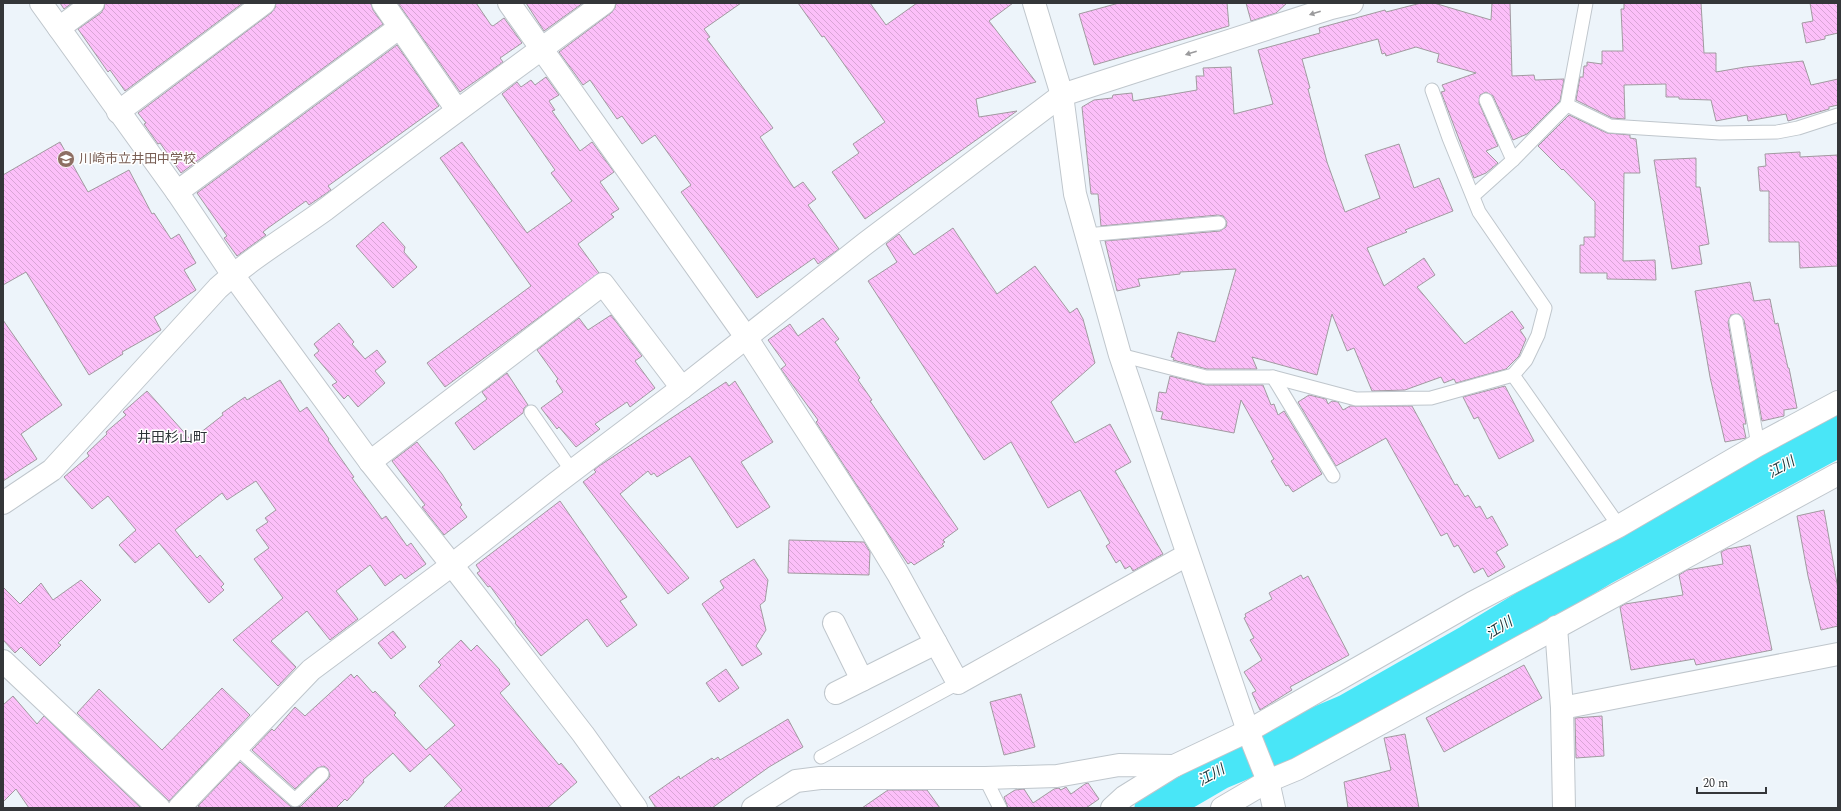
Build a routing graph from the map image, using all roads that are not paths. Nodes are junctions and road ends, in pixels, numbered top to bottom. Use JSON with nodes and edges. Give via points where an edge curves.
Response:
{"nodes":[{"id":1,"x":41,"y":3,"type":"edge"},
{"id":2,"x":93,"y":3,"type":"edge"},
{"id":3,"x":264,"y":3,"type":"edge"},
{"id":4,"x":383,"y":3,"type":"edge"},
{"id":5,"x":509,"y":3,"type":"edge"},
{"id":6,"x":604,"y":3,"type":"edge"},
{"id":7,"x":1034,"y":3,"type":"edge"},
{"id":8,"x":1352,"y":3,"type":"edge"},
{"id":9,"x":1586,"y":3,"type":"edge"},
{"id":10,"x":400,"y":27,"type":"junction"},
{"id":11,"x":59,"y":28,"type":"junction"},
{"id":12,"x":542,"y":48,"type":"junction"},
{"id":13,"x":1432,"y":90,"type":"dead end"},
{"id":14,"x":1062,"y":95,"type":"junction"},
{"id":15,"x":1486,"y":100,"type":"dead end"},
{"id":16,"x":1567,"y":105,"type":"junction"},
{"id":17,"x":457,"y":110,"type":"junction"},
{"id":18,"x":118,"y":112,"type":"junction"},
{"id":19,"x":1838,"y":115,"type":"edge"},
{"id":20,"x":1513,"y":160,"type":"junction"},
{"id":21,"x":177,"y":192,"type":"junction"},
{"id":22,"x":1473,"y":196,"type":"junction"},
{"id":23,"x":1219,"y":223,"type":"dead end"},
{"id":24,"x":1086,"y":235,"type":"junction"},
{"id":25,"x":232,"y":275,"type":"junction"},
{"id":26,"x":1736,"y":321,"type":"dead end"},
{"id":27,"x":746,"y":337,"type":"junction"},
{"id":28,"x":1120,"y":355,"type":"junction"},
{"id":29,"x":1513,"y":375,"type":"junction"},
{"id":30,"x":1274,"y":377,"type":"junction"},
{"id":31,"x":682,"y":388,"type":"junction"},
{"id":32,"x":1838,"y":402,"type":"edge"},
{"id":33,"x":531,"y":412,"type":"dead end"},
{"id":34,"x":1758,"y":445,"type":"junction"},
{"id":35,"x":370,"y":462,"type":"junction"},
{"id":36,"x":572,"y":471,"type":"junction"},
{"id":37,"x":1838,"y":474,"type":"edge"},
{"id":38,"x":1333,"y":476,"type":"dead end"},
{"id":39,"x":3,"y":503,"type":"edge"},
{"id":40,"x":1619,"y":526,"type":"junction"},
{"id":41,"x":1187,"y":555,"type":"junction"},
{"id":42,"x":452,"y":565,"type":"junction"},
{"id":43,"x":834,"y":623,"type":"dead end"},
{"id":44,"x":1556,"y":627,"type":"junction"},
{"id":45,"x":936,"y":643,"type":"junction"},
{"id":46,"x":1838,"y":654,"type":"edge"},
{"id":47,"x":3,"y":661,"type":"edge"},
{"id":48,"x":862,"y":680,"type":"junction"},
{"id":49,"x":958,"y":684,"type":"junction"},
{"id":50,"x":836,"y":693,"type":"dead end"},
{"id":51,"x":1562,"y":708,"type":"junction"},
{"id":52,"x":1248,"y":732,"type":"junction"},
{"id":53,"x":237,"y":748,"type":"junction"},
{"id":54,"x":821,"y":757,"type":"dead end"},
{"id":55,"x":1174,"y":766,"type":"junction"},
{"id":56,"x":322,"y":774,"type":"dead end"},
{"id":57,"x":985,"y":778,"type":"junction"},
{"id":58,"x":1268,"y":781,"type":"junction"},
{"id":59,"x":159,"y":808,"type":"edge"},
{"id":60,"x":180,"y":808,"type":"edge"},
{"id":61,"x":636,"y":808,"type":"edge"},
{"id":62,"x":753,"y":808,"type":"edge"},
{"id":63,"x":1000,"y":808,"type":"edge"},
{"id":64,"x":1112,"y":808,"type":"edge"},
{"id":65,"x":1222,"y":808,"type":"edge"},
{"id":66,"x":1274,"y":808,"type":"edge"},
{"id":67,"x":1564,"y":808,"type":"edge"}],
"edges":[{"from":1,"to":11,"type":"street"},
{"from":2,"to":11,"type":"street"},
{"from":3,"to":18,"type":"street"},
{"from":4,"to":10,"type":"street"},
{"from":5,"to":12,"type":"street"},
{"from":6,"to":12,"type":"street"},
{"from":7,"to":14,"type":"street"},
{"from":8,"to":14,"type":"street","one_way":true},
{"from":9,"to":16,"type":"lane"},
{"from":10,"to":17,"type":"street"},
{"from":10,"to":21,"type":"street"},
{"from":11,"to":18,"type":"street"},
{"from":12,"to":17,"type":"street"},
{"from":12,"to":27,"type":"street"},
{"from":13,"to":22,"type":"lane","via":[[1448,138]]},
{"from":14,"to":24,"type":"street","via":[[1075,194]]},
{"from":14,"to":27,"type":"street"},
{"from":15,"to":20,"type":"lane"},
{"from":16,"to":19,"type":"lane","via":[[1610,126],[1720,132],[1777,132]]},
{"from":16,"to":20,"type":"lane"},
{"from":17,"to":25,"type":"street"},
{"from":18,"to":21,"type":"street"},
{"from":20,"to":22,"type":"lane"},
{"from":21,"to":25,"type":"street"},
{"from":22,"to":29,"type":"lane","via":[[1479,212],[1544,308],[1538,335],[1526,360]]},
{"from":23,"to":24,"type":"lane"},
{"from":24,"to":28,"type":"street"},
{"from":25,"to":35,"type":"street"},
{"from":25,"to":39,"type":"street","via":[[52,470]]},
{"from":26,"to":34,"type":"lane"},
{"from":27,"to":31,"type":"street"},
{"from":27,"to":45,"type":"street","via":[[873,533]]},
{"from":28,"to":30,"type":"lane","via":[[1206,377]]},
{"from":28,"to":41,"type":"street"},
{"from":29,"to":30,"type":"lane","via":[[1430,398],[1356,399]]},
{"from":29,"to":40,"type":"lane"},
{"from":30,"to":38,"type":"lane"},
{"from":31,"to":35,"type":"street","via":[[603,284]]},
{"from":31,"to":36,"type":"street"},
{"from":32,"to":34,"type":"street"},
{"from":33,"to":36,"type":"lane"},
{"from":34,"to":40,"type":"street"},
{"from":35,"to":42,"type":"street"},
{"from":36,"to":42,"type":"street"},
{"from":37,"to":44,"type":"street"},
{"from":40,"to":52,"type":"street","via":[[1472,603]]},
{"from":41,"to":49,"type":"street"},
{"from":41,"to":52,"type":"street"},
{"from":42,"to":53,"type":"street","via":[[311,670]]},
{"from":42,"to":61,"type":"street","via":[[583,734]]},
{"from":43,"to":48,"type":"street"},
{"from":44,"to":51,"type":"street"},
{"from":44,"to":58,"type":"street","via":[[1297,769]]},
{"from":45,"to":48,"type":"street"},
{"from":45,"to":49,"type":"street"},
{"from":46,"to":51,"type":"street"},
{"from":47,"to":59,"type":"street"},
{"from":48,"to":50,"type":"street"},
{"from":49,"to":54,"type":"lane"},
{"from":51,"to":67,"type":"street"},
{"from":52,"to":55,"type":"street"},
{"from":52,"to":58,"type":"street"},
{"from":53,"to":56,"type":"lane","via":[[295,800]]},
{"from":53,"to":60,"type":"street"},
{"from":55,"to":57,"type":"street","via":[[1119,765],[1057,776]]},
{"from":55,"to":64,"type":"street","via":[[1124,797]]},
{"from":57,"to":62,"type":"street","via":[[820,778],[796,781]]},
{"from":57,"to":63,"type":"lane"},
{"from":58,"to":65,"type":"street"},
{"from":58,"to":66,"type":"street"}]}
